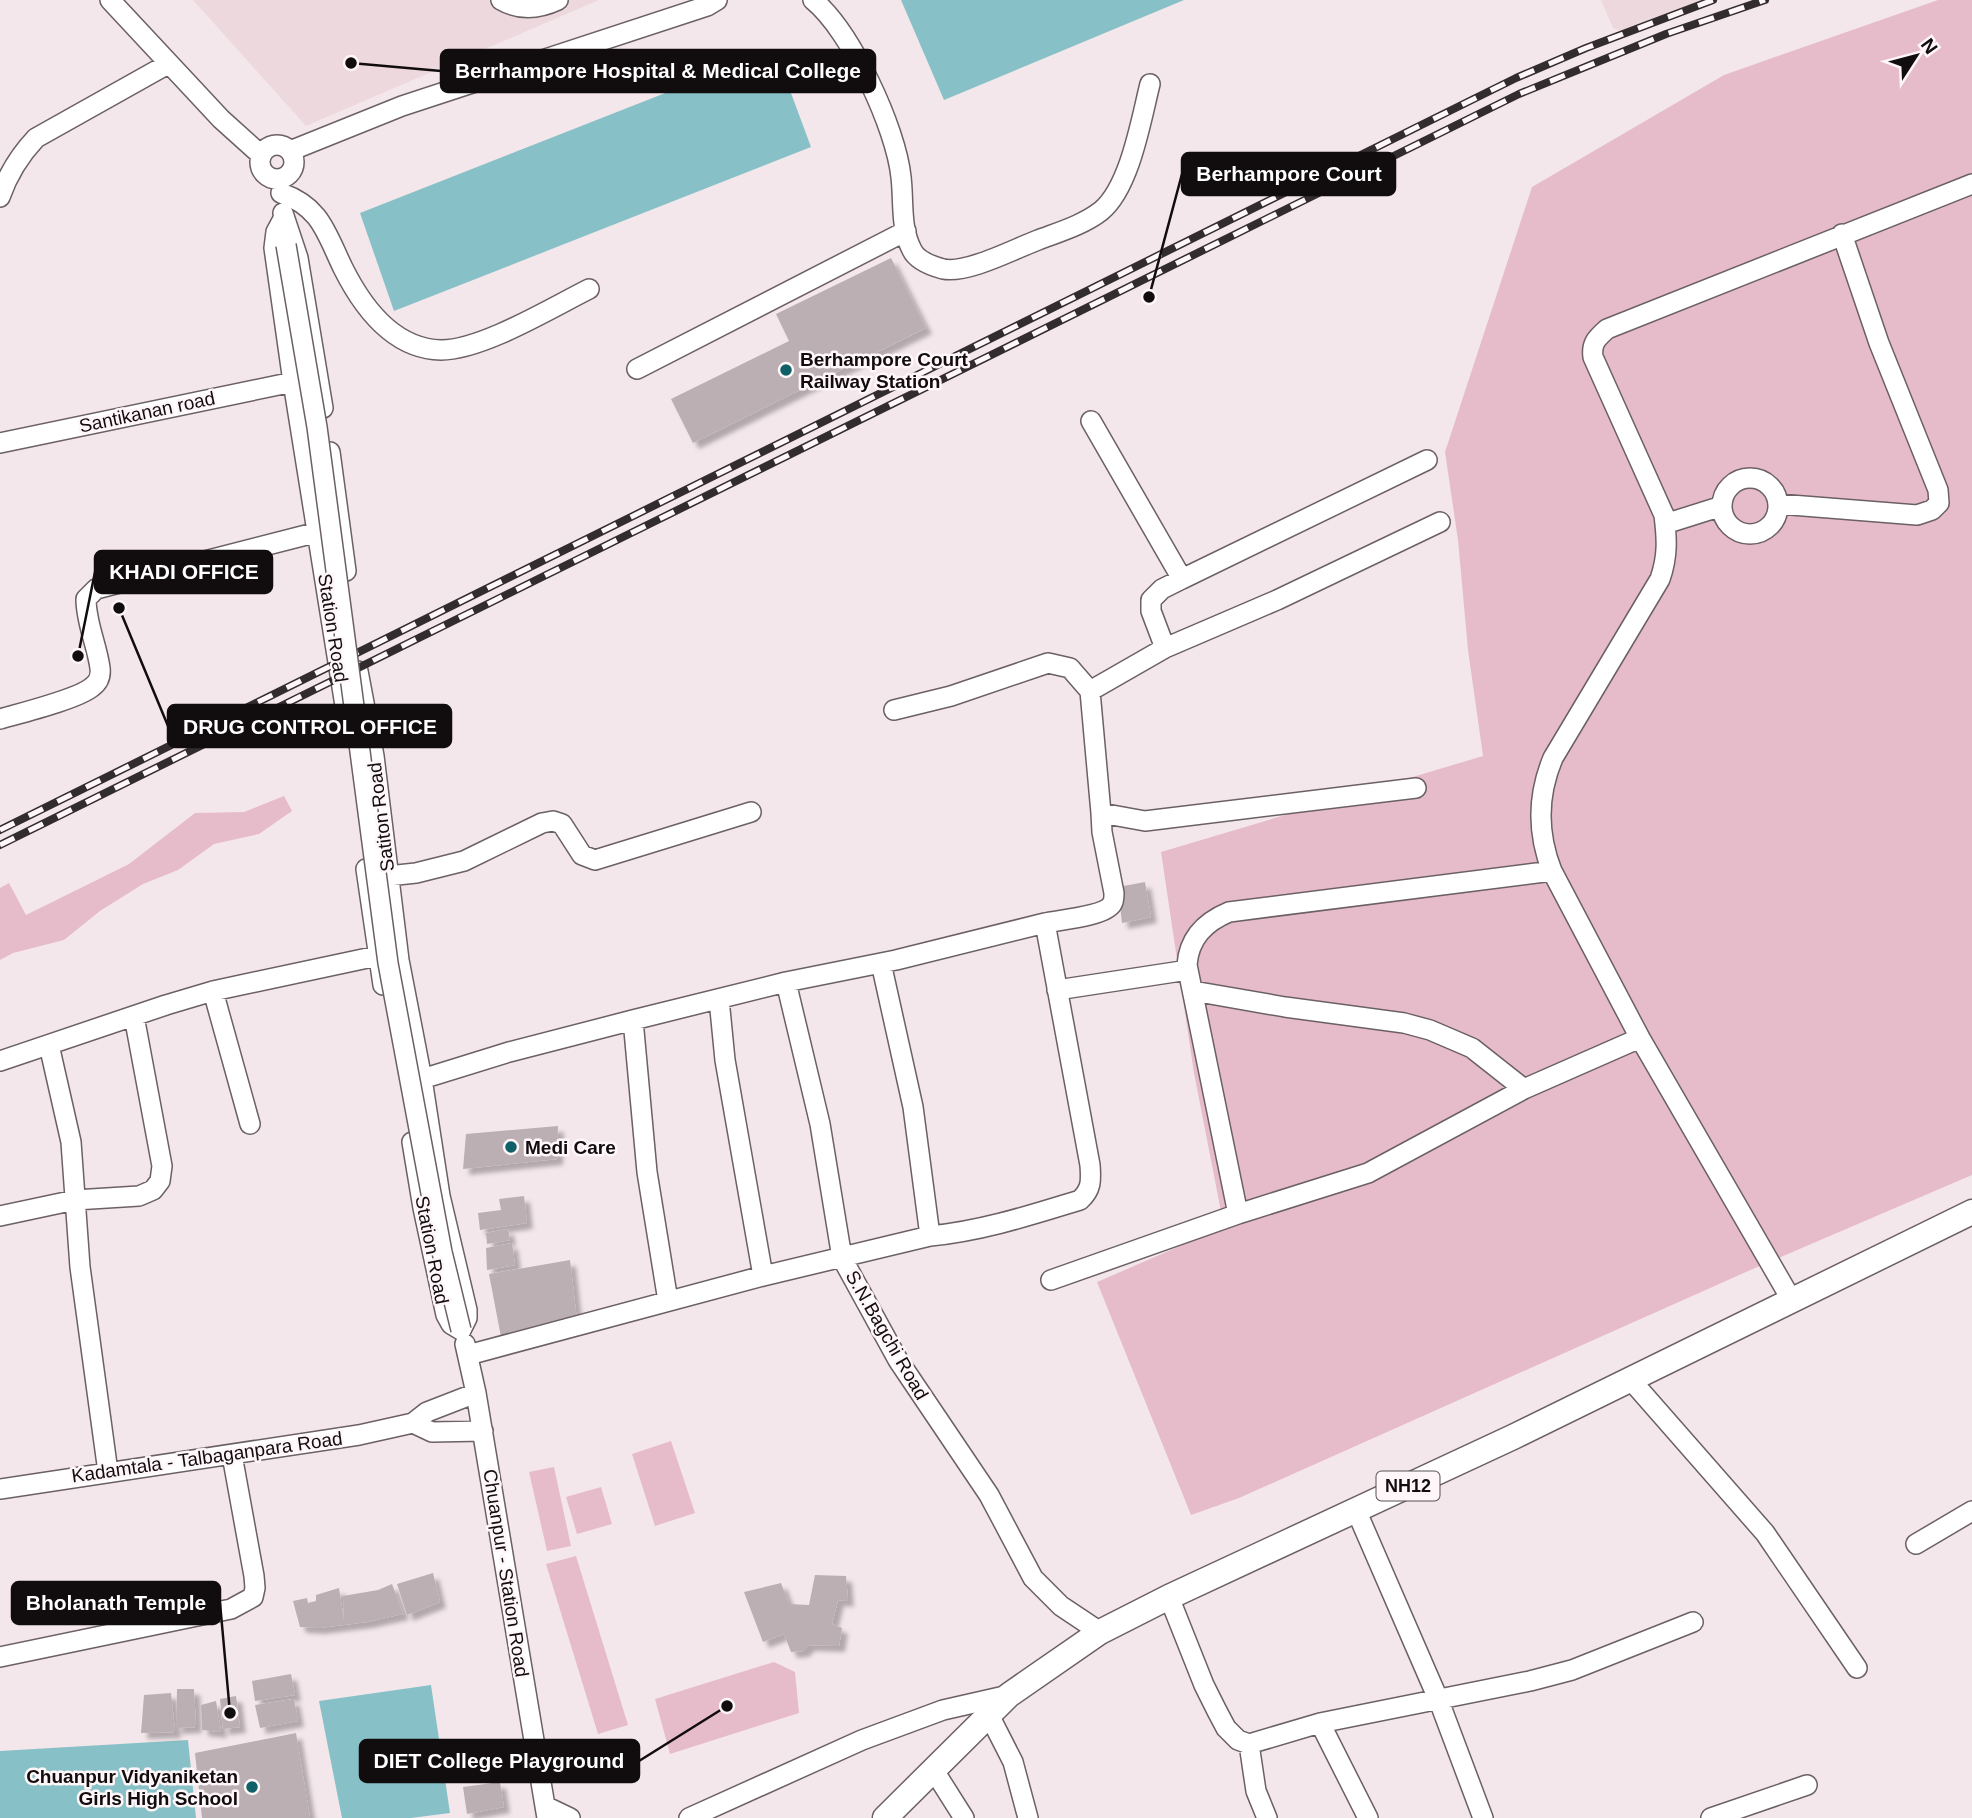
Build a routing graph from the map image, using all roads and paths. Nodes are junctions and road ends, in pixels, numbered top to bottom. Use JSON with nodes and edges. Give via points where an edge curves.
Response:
{"nodes":[{"id":1,"x":110,"y":0,"type":"edge"},
{"id":2,"x":501,"y":0,"type":"edge"},
{"id":3,"x":558,"y":0,"type":"edge"},
{"id":4,"x":717,"y":0,"type":"edge"},
{"id":5,"x":813,"y":0,"type":"edge"},
{"id":6,"x":168,"y":64,"type":"junction"},
{"id":7,"x":1150,"y":84,"type":"dead end"},
{"id":8,"x":290,"y":151,"type":"junction"},
{"id":9,"x":261,"y":155,"type":"junction"},
{"id":10,"x":1972,"y":184,"type":"edge"},
{"id":11,"x":280,"y":186,"type":"junction"},
{"id":12,"x":0,"y":197,"type":"edge"},
{"id":13,"x":283,"y":216,"type":"junction"},
{"id":14,"x":906,"y":231,"type":"junction"},
{"id":15,"x":1842,"y":234,"type":"junction"},
{"id":16,"x":292,"y":251,"type":"junction"},
{"id":17,"x":589,"y":289,"type":"dead end"},
{"id":18,"x":637,"y":369,"type":"dead end"},
{"id":19,"x":293,"y":382,"type":"junction"},
{"id":20,"x":1091,"y":421,"type":"dead end"},
{"id":21,"x":0,"y":443,"type":"edge"},
{"id":22,"x":1427,"y":460,"type":"dead end"},
{"id":23,"x":1778,"y":504,"type":"junction"},
{"id":24,"x":1722,"y":506,"type":"junction"},
{"id":25,"x":1440,"y":522,"type":"dead end"},
{"id":26,"x":1665,"y":524,"type":"junction"},
{"id":27,"x":318,"y":532,"type":"junction"},
{"id":28,"x":1182,"y":579,"type":"junction"},
{"id":29,"x":1165,"y":648,"type":"junction"},
{"id":30,"x":1090,"y":691,"type":"junction"},
{"id":31,"x":894,"y":710,"type":"dead end"},
{"id":32,"x":0,"y":719,"type":"edge"},
{"id":33,"x":1416,"y":788,"type":"dead end"},
{"id":34,"x":751,"y":812,"type":"dead end"},
{"id":35,"x":1101,"y":813,"type":"junction"},
{"id":36,"x":1552,"y":871,"type":"junction"},
{"id":37,"x":388,"y":876,"type":"junction"},
{"id":38,"x":1045,"y":923,"type":"junction"},
{"id":39,"x":377,"y":957,"type":"junction"},
{"id":40,"x":881,"y":963,"type":"junction"},
{"id":41,"x":1188,"y":970,"type":"junction"},
{"id":42,"x":786,"y":982,"type":"junction"},
{"id":43,"x":1058,"y":990,"type":"junction"},
{"id":44,"x":213,"y":991,"type":"junction"},
{"id":45,"x":1193,"y":991,"type":"junction"},
{"id":46,"x":719,"y":999,"type":"junction"},
{"id":47,"x":134,"y":1016,"type":"junction"},
{"id":48,"x":633,"y":1020,"type":"junction"},
{"id":49,"x":1640,"y":1038,"type":"junction"},
{"id":50,"x":49,"y":1045,"type":"junction"},
{"id":51,"x":0,"y":1061,"type":"edge"},
{"id":52,"x":422,"y":1079,"type":"junction"},
{"id":53,"x":1524,"y":1089,"type":"junction"},
{"id":54,"x":250,"y":1124,"type":"dead end"},
{"id":55,"x":75,"y":1200,"type":"junction"},
{"id":56,"x":1972,"y":1212,"type":"edge"},
{"id":57,"x":1238,"y":1214,"type":"junction"},
{"id":58,"x":0,"y":1216,"type":"edge"},
{"id":59,"x":930,"y":1236,"type":"junction"},
{"id":60,"x":842,"y":1258,"type":"junction"},
{"id":61,"x":763,"y":1276,"type":"junction"},
{"id":62,"x":1051,"y":1280,"type":"dead end"},
{"id":63,"x":1791,"y":1299,"type":"junction"},
{"id":64,"x":668,"y":1301,"type":"junction"},
{"id":65,"x":461,"y":1330,"type":"junction"},
{"id":66,"x":468,"y":1354,"type":"junction"},
{"id":67,"x":1630,"y":1379,"type":"junction"},
{"id":68,"x":476,"y":1393,"type":"junction"},
{"id":69,"x":413,"y":1423,"type":"junction"},
{"id":70,"x":482,"y":1432,"type":"junction"},
{"id":71,"x":232,"y":1455,"type":"junction"},
{"id":72,"x":108,"y":1472,"type":"junction"},
{"id":73,"x":0,"y":1489,"type":"edge"},
{"id":74,"x":1356,"y":1510,"type":"junction"},
{"id":75,"x":1972,"y":1511,"type":"edge"},
{"id":76,"x":1916,"y":1544,"type":"dead end"},
{"id":77,"x":1169,"y":1597,"type":"junction"},
{"id":78,"x":1693,"y":1622,"type":"dead end"},
{"id":79,"x":1100,"y":1632,"type":"junction"},
{"id":80,"x":0,"y":1657,"type":"edge"},
{"id":81,"x":1857,"y":1668,"type":"dead end"},
{"id":82,"x":1009,"y":1695,"type":"junction"},
{"id":83,"x":1439,"y":1701,"type":"junction"},
{"id":84,"x":988,"y":1713,"type":"junction"},
{"id":85,"x":1320,"y":1723,"type":"junction"},
{"id":86,"x":1249,"y":1744,"type":"junction"},
{"id":87,"x":933,"y":1769,"type":"junction"},
{"id":88,"x":1807,"y":1785,"type":"dead end"},
{"id":89,"x":546,"y":1812,"type":"edge"},
{"id":90,"x":570,"y":1818,"type":"edge"},
{"id":91,"x":689,"y":1818,"type":"edge"},
{"id":92,"x":885,"y":1818,"type":"edge"},
{"id":93,"x":964,"y":1818,"type":"edge"},
{"id":94,"x":1028,"y":1818,"type":"edge"},
{"id":95,"x":1267,"y":1818,"type":"edge"},
{"id":96,"x":1368,"y":1818,"type":"edge"},
{"id":97,"x":1483,"y":1818,"type":"edge"},
{"id":98,"x":1711,"y":1818,"type":"edge"}],
"edges":[{"from":1,"to":6,"type":"street"},
{"from":2,"to":3,"type":"street","via":[[523,8]]},
{"from":4,"to":8,"type":"street","via":[[402,107]]},
{"from":5,"to":14,"type":"street","via":[[840,28],[874,93],[897,153]]},
{"from":6,"to":9,"type":"street"},
{"from":6,"to":12,"type":"street","via":[[36,138],[20,156]]},
{"from":7,"to":14,"type":"street","via":[[1119,187],[1101,211],[1075,226],[963,269],[943,269],[916,257]]},
{"from":8,"to":9,"type":"street","via":[[275,145]]},
{"from":8,"to":11,"type":"street","via":[[293,168]]},
{"from":9,"to":11,"type":"street","via":[[263,172]]},
{"from":10,"to":15,"type":"street"},
{"from":11,"to":13,"type":"street","name":"Station Road"},
{"from":11,"to":17,"type":"street","via":[[309,207],[323,225],[368,310],[395,335],[416,344],[440,350],[488,338]]},
{"from":13,"to":16,"type":"street","name":"Station Road"},
{"from":13,"to":19,"type":"street","name":"Station Road","via":[[274,248]]},
{"from":14,"to":18,"type":"street"},
{"from":15,"to":23,"type":"street","via":[[1940,503],[1917,515]]},
{"from":15,"to":26,"type":"street","via":[[1607,329],[1595,339],[1593,357]]},
{"from":16,"to":37,"type":"street","name":"Satiton Road","via":[[327,431]]},
{"from":16,"to":65,"type":"street","name":"Station Road","bridge":true,"via":[[388,963]]},
{"from":19,"to":21,"type":"street","name":"Santikanan road"},
{"from":19,"to":27,"type":"street","name":"Station Road"},
{"from":20,"to":28,"type":"street"},
{"from":22,"to":28,"type":"street"},
{"from":23,"to":24,"type":"street","via":[[1766,482],[1749,477],[1727,489]]},
{"from":23,"to":24,"type":"street","via":[[1771,525],[1751,534],[1730,526]]},
{"from":24,"to":26,"type":"street"},
{"from":25,"to":29,"type":"street"},
{"from":26,"to":36,"type":"street","via":[[1667,552],[1660,579],[1544,778],[1541,826]]},
{"from":27,"to":32,"type":"street","via":[[96,589],[86,599],[86,609],[99,681],[74,696]]},
{"from":27,"to":39,"type":"street","name":"Station Road","via":[[355,758]]},
{"from":28,"to":29,"type":"street","via":[[1151,600]]},
{"from":29,"to":30,"type":"street"},
{"from":30,"to":31,"type":"street","via":[[1070,668],[1048,663]]},
{"from":30,"to":35,"type":"street"},
{"from":33,"to":35,"type":"street","via":[[1145,821]]},
{"from":34,"to":37,"type":"street","via":[[595,860],[582,855],[562,824],[553,821],[464,861]]},
{"from":35,"to":38,"type":"street","via":[[1114,902],[1097,913]]},
{"from":36,"to":41,"type":"street","via":[[1230,912],[1215,918],[1194,939],[1188,951]]},
{"from":36,"to":49,"type":"street"},
{"from":37,"to":52,"type":"street","name":"Satiton Road"},
{"from":38,"to":40,"type":"street"},
{"from":38,"to":43,"type":"street"},
{"from":39,"to":44,"type":"street"},
{"from":39,"to":65,"type":"street","name":"Station Road","via":[[446,1315]]},
{"from":40,"to":42,"type":"street"},
{"from":40,"to":59,"type":"street","via":[[913,1107]]},
{"from":41,"to":43,"type":"street"},
{"from":41,"to":45,"type":"street"},
{"from":42,"to":46,"type":"street"},
{"from":42,"to":60,"type":"street","name":"S.N.Bagchi Road","via":[[820,1124]]},
{"from":43,"to":59,"type":"street","via":[[1090,1165],[1087,1193],[1080,1200],[1013,1221]]},
{"from":44,"to":47,"type":"street"},
{"from":44,"to":54,"type":"street"},
{"from":45,"to":53,"type":"street","via":[[1430,1030],[1472,1048]]},
{"from":45,"to":57,"type":"street"},
{"from":46,"to":48,"type":"street"},
{"from":46,"to":61,"type":"street"},
{"from":47,"to":50,"type":"street"},
{"from":47,"to":55,"type":"street","via":[[162,1166],[160,1181],[139,1196]]},
{"from":48,"to":52,"type":"street"},
{"from":48,"to":64,"type":"street","via":[[647,1172]]},
{"from":49,"to":53,"type":"street"},
{"from":49,"to":63,"type":"street"},
{"from":50,"to":51,"type":"street"},
{"from":50,"to":55,"type":"street","via":[[71,1142]]},
{"from":52,"to":65,"type":"street","name":"Satiton Road","via":[[440,1196],[467,1310]]},
{"from":53,"to":57,"type":"street","via":[[1368,1173]]},
{"from":55,"to":58,"type":"street"},
{"from":55,"to":72,"type":"street"},
{"from":56,"to":63,"type":"main road","number":"NH12"},
{"from":57,"to":62,"type":"street"},
{"from":59,"to":60,"type":"street"},
{"from":60,"to":61,"type":"street"},
{"from":60,"to":79,"type":"street","name":"S.N.Bagchi Road","via":[[898,1360],[989,1495],[1033,1578],[1062,1606]]},
{"from":61,"to":64,"type":"street"},
{"from":63,"to":67,"type":"main road","number":"NH12"},
{"from":64,"to":66,"type":"street"},
{"from":65,"to":66,"type":"street","name":"Chuanpur - Station Road"},
{"from":66,"to":68,"type":"street","name":"Chuanpur - Station Road"},
{"from":67,"to":74,"type":"main road","number":"NH12"},
{"from":67,"to":81,"type":"street","via":[[1765,1533]]},
{"from":68,"to":69,"type":"street","name":"Kadamtala - Talbaganpara Road","via":[[427,1412]]},
{"from":68,"to":70,"type":"street","name":"Chuanpur - Station Road"},
{"from":69,"to":70,"type":"street","name":"Kadamtala - Talbaganpara Road","via":[[432,1432]]},
{"from":69,"to":71,"type":"street","name":"Kadamtala - Talbaganpara Road"},
{"from":70,"to":89,"type":"street","name":"Chuanpur - Station Road"},
{"from":71,"to":72,"type":"street","name":"Kadamtala - Talbaganpara Road"},
{"from":71,"to":80,"type":"street","via":[[256,1588],[253,1597],[231,1609]]},
{"from":72,"to":73,"type":"street","name":"Kadamtala - Talbaganpara Road"},
{"from":74,"to":77,"type":"main road","number":"NH12"},
{"from":74,"to":83,"type":"street"},
{"from":75,"to":76,"type":"street"},
{"from":77,"to":79,"type":"main road","number":"NH12"},
{"from":77,"to":86,"type":"street","via":[[1226,1728]]},
{"from":78,"to":83,"type":"street","via":[[1572,1670]]},
{"from":79,"to":82,"type":"main road","number":"NH12"},
{"from":82,"to":84,"type":"main road","number":"NH12"},
{"from":82,"to":91,"type":"street","via":[[943,1710],[862,1740]]},
{"from":83,"to":85,"type":"street"},
{"from":83,"to":97,"type":"street"},
{"from":84,"to":87,"type":"main road","number":"NH12"},
{"from":84,"to":94,"type":"street","via":[[1013,1762]]},
{"from":85,"to":86,"type":"street"},
{"from":85,"to":96,"type":"street"},
{"from":86,"to":95,"type":"street","via":[[1256,1791]]},
{"from":87,"to":92,"type":"main road","number":"NH12"},
{"from":87,"to":93,"type":"street"},
{"from":88,"to":98,"type":"street"},
{"from":89,"to":90,"type":"street"}]}
